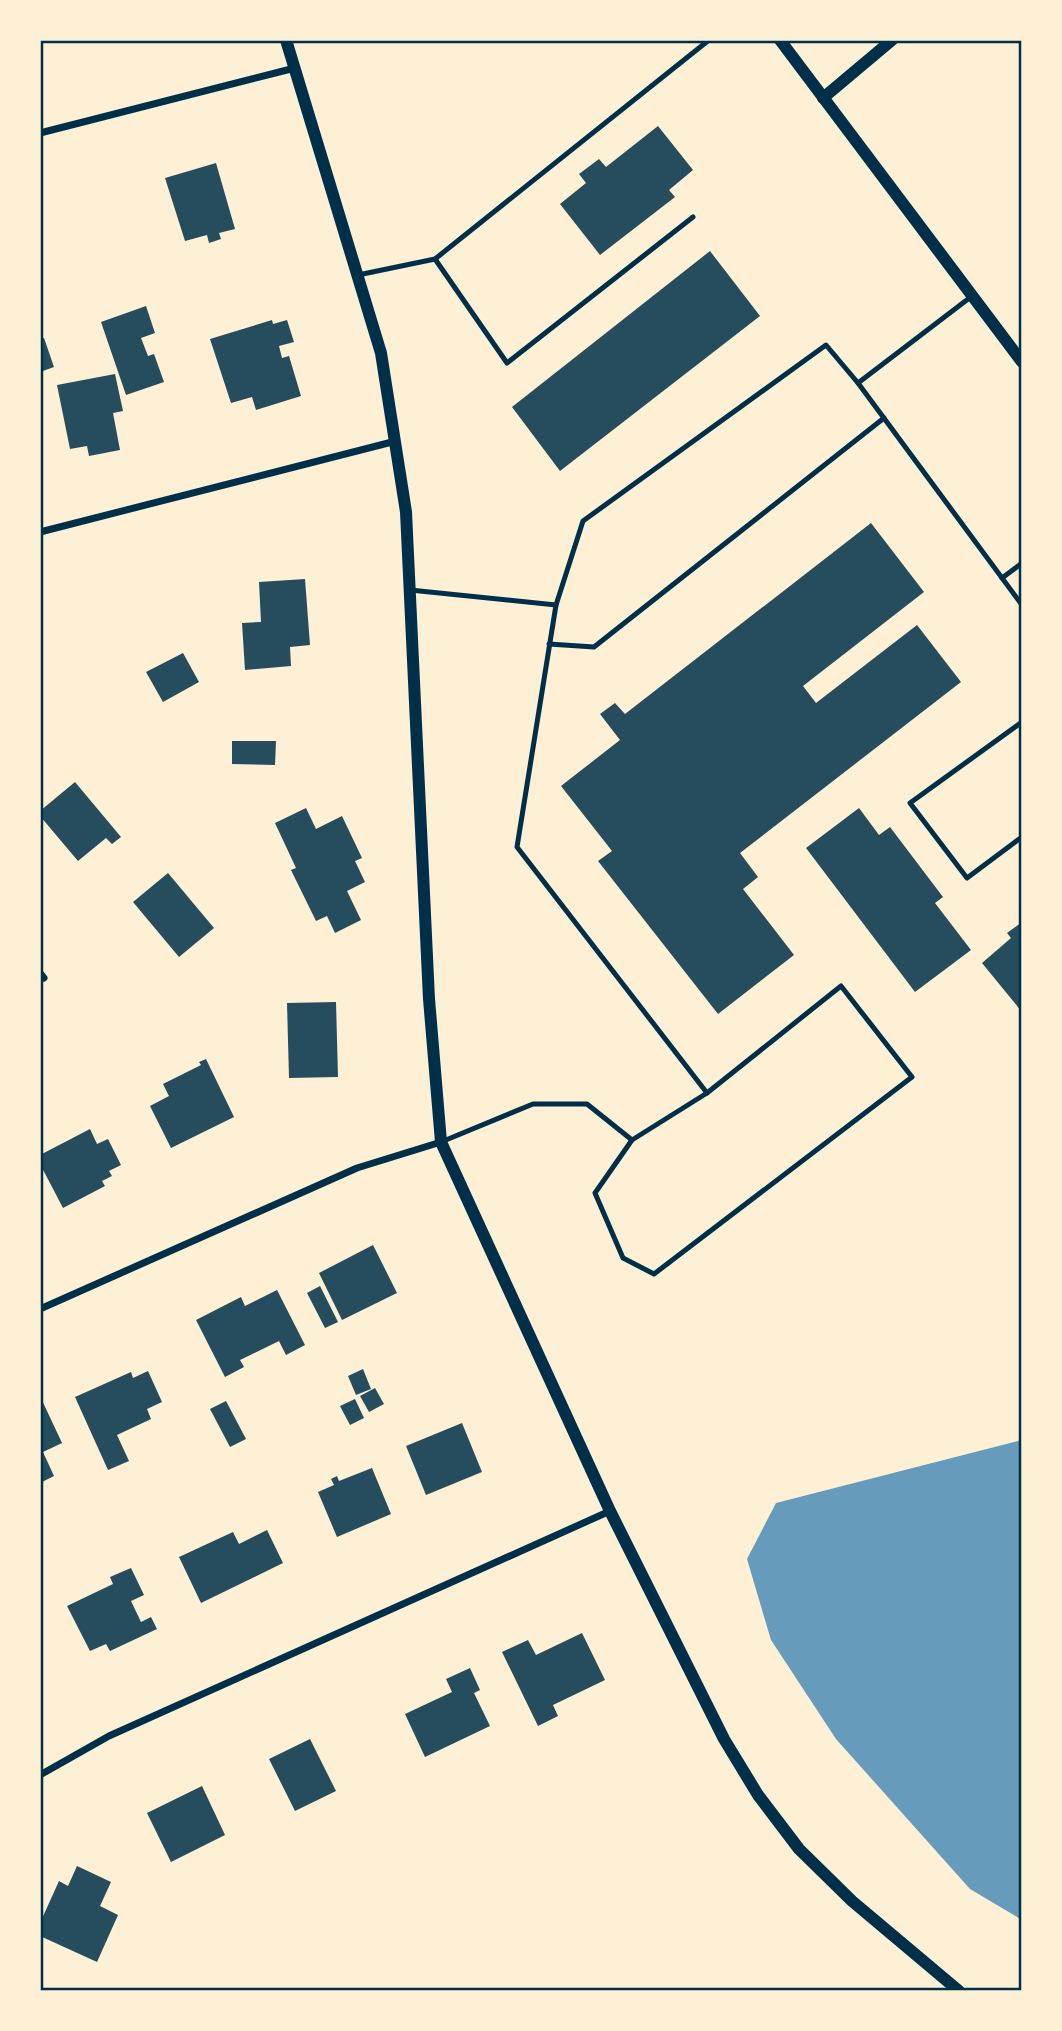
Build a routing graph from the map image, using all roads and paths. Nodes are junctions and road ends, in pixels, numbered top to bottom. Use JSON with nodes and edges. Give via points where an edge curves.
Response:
{"nodes":[{"id":1,"x":286,"y":40,"type":"edge"},
{"id":2,"x":709,"y":40,"type":"edge"},
{"id":3,"x":780,"y":40,"type":"edge"},
{"id":4,"x":892,"y":40,"type":"edge"},
{"id":5,"x":295,"y":68,"type":"junction"},
{"id":6,"x":823,"y":98,"type":"junction"},
{"id":7,"x":40,"y":133,"type":"edge"},
{"id":8,"x":692,"y":217,"type":"dead end"},
{"id":9,"x":435,"y":259,"type":"junction"},
{"id":10,"x":358,"y":275,"type":"junction"},
{"id":11,"x":972,"y":296,"type":"junction"},
{"id":12,"x":1022,"y":362,"type":"edge"},
{"id":13,"x":858,"y":383,"type":"junction"},
{"id":14,"x":884,"y":418,"type":"junction"},
{"id":15,"x":396,"y":441,"type":"junction"},
{"id":16,"x":40,"y":532,"type":"edge"},
{"id":17,"x":1022,"y":563,"type":"edge"},
{"id":18,"x":1002,"y":578,"type":"junction"},
{"id":19,"x":410,"y":590,"type":"junction"},
{"id":20,"x":556,"y":605,"type":"junction"},
{"id":21,"x":1022,"y":605,"type":"edge"},
{"id":22,"x":550,"y":644,"type":"junction"},
{"id":23,"x":1022,"y":722,"type":"edge"},
{"id":24,"x":1022,"y":837,"type":"edge"},
{"id":25,"x":707,"y":1093,"type":"junction"},
{"id":26,"x":632,"y":1140,"type":"junction"},
{"id":27,"x":441,"y":1142,"type":"junction"},
{"id":28,"x":40,"y":1309,"type":"edge"},
{"id":29,"x":610,"y":1511,"type":"junction"},
{"id":30,"x":40,"y":1774,"type":"edge"},
{"id":31,"x":958,"y":1991,"type":"edge"}],
"edges":[{"from":1,"to":5,"type":"street"},
{"from":2,"to":9,"type":"lane"},
{"from":3,"to":6,"type":"street"},
{"from":4,"to":6,"type":"street"},
{"from":5,"to":7,"type":"street"},
{"from":5,"to":10,"type":"street"},
{"from":6,"to":11,"type":"street"},
{"from":8,"to":9,"type":"lane","via":[[507,363]]},
{"from":9,"to":10,"type":"lane"},
{"from":10,"to":15,"type":"street","via":[[382,353]]},
{"from":11,"to":12,"type":"street"},
{"from":11,"to":13,"type":"lane"},
{"from":13,"to":14,"type":"lane"},
{"from":13,"to":20,"type":"lane","via":[[826,345],[583,522]]},
{"from":14,"to":18,"type":"lane"},
{"from":14,"to":22,"type":"lane","via":[[594,647]]},
{"from":15,"to":16,"type":"street"},
{"from":15,"to":19,"type":"street"},
{"from":17,"to":18,"type":"lane"},
{"from":18,"to":21,"type":"lane"},
{"from":19,"to":20,"type":"lane"},
{"from":19,"to":27,"type":"street","via":[[429,999]]},
{"from":20,"to":22,"type":"lane"},
{"from":22,"to":25,"type":"lane","via":[[517,847]]},
{"from":23,"to":24,"type":"lane","via":[[910,803],[967,878]]},
{"from":25,"to":26,"type":"lane"},
{"from":25,"to":26,"type":"lane","via":[[841,986],[912,1077],[654,1274],[623,1258],[595,1193]]},
{"from":26,"to":27,"type":"lane","via":[[587,1104],[533,1104]]},
{"from":27,"to":28,"type":"street","via":[[357,1168]]},
{"from":27,"to":29,"type":"street"},
{"from":29,"to":30,"type":"street","via":[[109,1736]]},
{"from":29,"to":31,"type":"street","via":[[724,1739],[758,1795],[799,1849],[852,1901]]}]}
